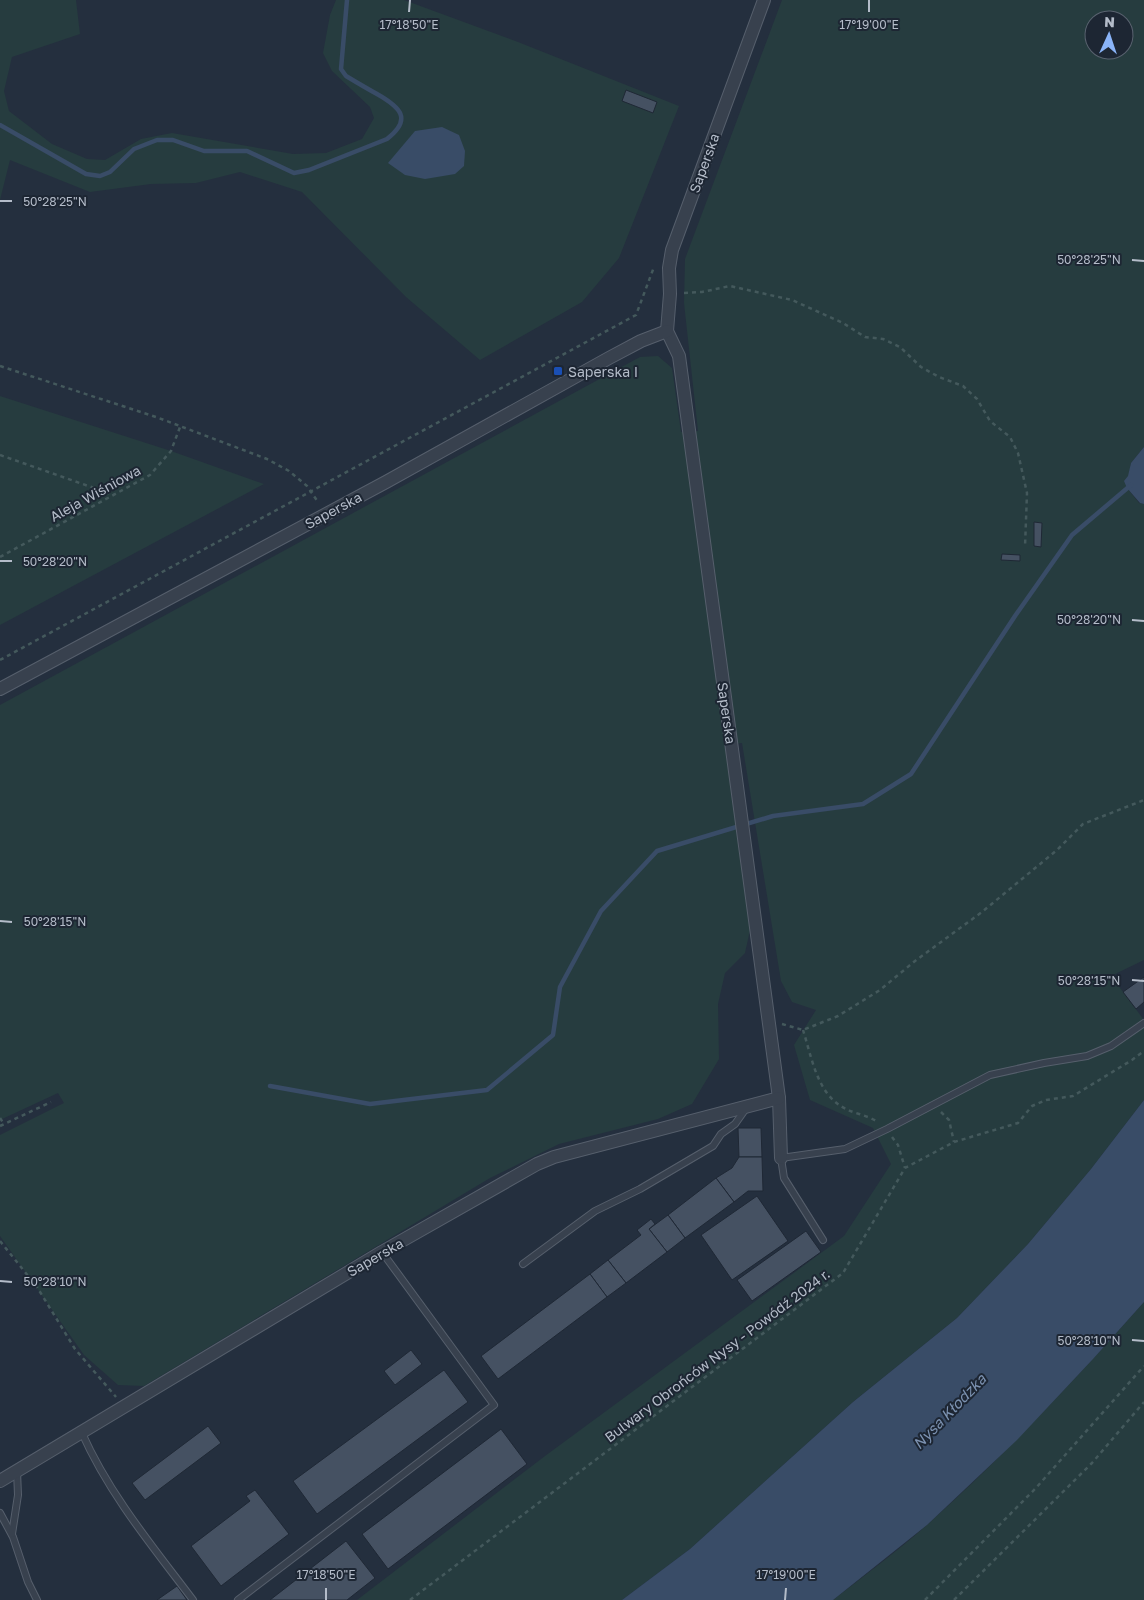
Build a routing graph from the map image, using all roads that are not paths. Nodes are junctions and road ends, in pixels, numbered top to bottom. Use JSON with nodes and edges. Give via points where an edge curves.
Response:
{"nodes":[{"id":1,"x":764,"y":0,"type":"edge"},
{"id":2,"x":667,"y":331,"type":"junction"},
{"id":3,"x":0,"y":689,"type":"edge"},
{"id":4,"x":1144,"y":1023,"type":"edge"},
{"id":5,"x":779,"y":1098,"type":"junction"},
{"id":6,"x":748,"y":1106,"type":"junction"},
{"id":7,"x":781,"y":1158,"type":"junction"},
{"id":8,"x":823,"y":1240,"type":"dead end"},
{"id":9,"x":382,"y":1252,"type":"junction"},
{"id":10,"x":523,"y":1264,"type":"dead end"},
{"id":11,"x":82,"y":1433,"type":"junction"},
{"id":12,"x":17,"y":1471,"type":"junction"},
{"id":13,"x":0,"y":1481,"type":"edge"},
{"id":14,"x":0,"y":1513,"type":"edge"},
{"id":15,"x":12,"y":1534,"type":"junction"},
{"id":16,"x":38,"y":1600,"type":"edge"},
{"id":17,"x":194,"y":1600,"type":"edge"},
{"id":18,"x":238,"y":1600,"type":"edge"}],
"edges":[{"from":1,"to":2,"type":"street","name":"Saperska","via":[[672,250]]},
{"from":2,"to":3,"type":"street","name":"Saperska","via":[[609,358]]},
{"from":2,"to":5,"type":"street","name":"Saperska","via":[[679,356]]},
{"from":4,"to":7,"type":"lane","via":[[1111,1046],[1087,1056],[990,1075],[845,1149]]},
{"from":5,"to":6,"type":"street","name":"Saperska"},
{"from":5,"to":7,"type":"street","name":"Saperska"},
{"from":6,"to":9,"type":"street","name":"Saperska","via":[[554,1157]]},
{"from":6,"to":10,"type":"lane","via":[[713,1146],[595,1211]]},
{"from":7,"to":8,"type":"lane","via":[[784,1178]]},
{"from":9,"to":11,"type":"street","name":"Saperska"},
{"from":9,"to":18,"type":"lane","via":[[494,1405]]},
{"from":11,"to":12,"type":"street","name":"Saperska"},
{"from":11,"to":17,"type":"lane","via":[[107,1481]]},
{"from":12,"to":13,"type":"street","name":"Saperska"},
{"from":12,"to":15,"type":"lane","via":[[18,1495]]},
{"from":14,"to":15,"type":"lane"},
{"from":15,"to":16,"type":"lane","via":[[28,1582]]}]}
